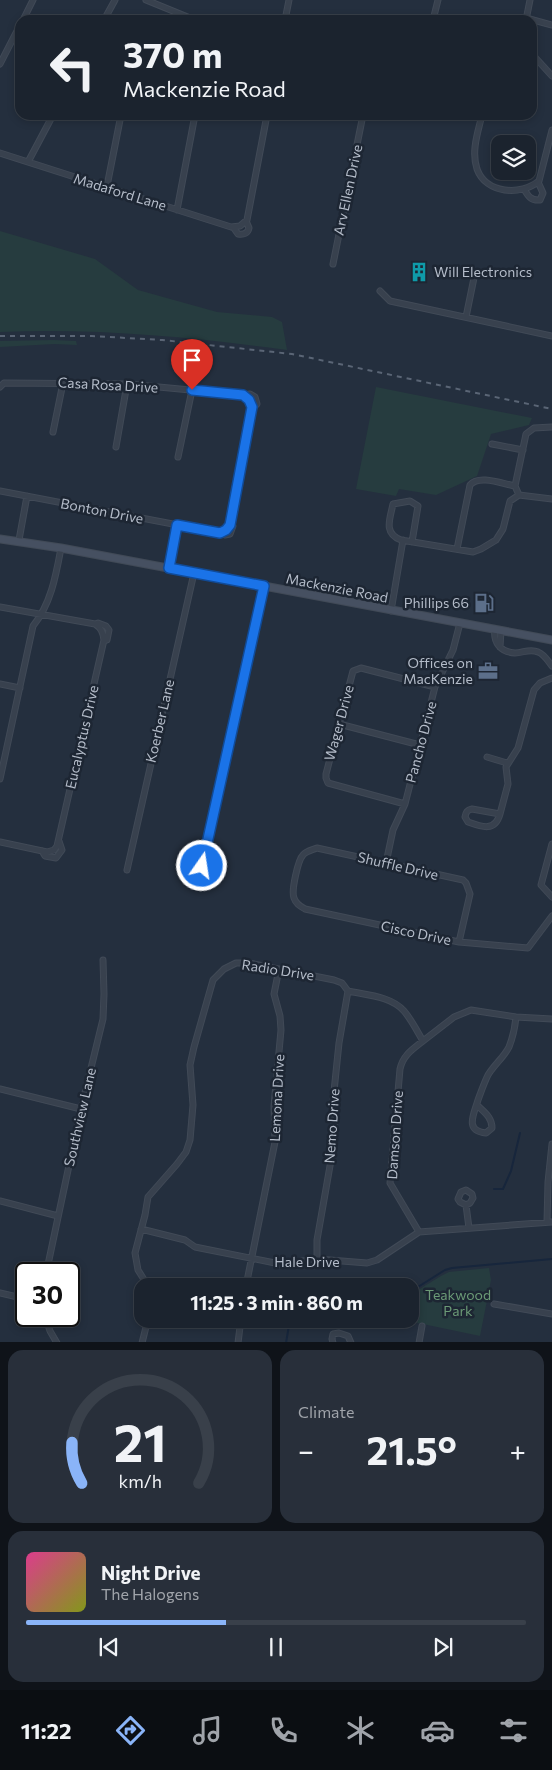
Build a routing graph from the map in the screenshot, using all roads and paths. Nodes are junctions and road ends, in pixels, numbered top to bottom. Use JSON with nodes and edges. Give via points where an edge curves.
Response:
{"nodes":[{"id":1,"x":33,"y":0,"type":"edge"},
{"id":2,"x":115,"y":0,"type":"edge"},
{"id":3,"x":146,"y":0,"type":"edge"},
{"id":4,"x":289,"y":0,"type":"edge"},
{"id":5,"x":438,"y":0,"type":"edge"},
{"id":6,"x":530,"y":0,"type":"edge"},
{"id":7,"x":26,"y":15,"type":"edge"},
{"id":8,"x":107,"y":15,"type":"edge"},
{"id":9,"x":183,"y":15,"type":"edge"},
{"id":10,"x":286,"y":15,"type":"edge"},
{"id":11,"x":434,"y":15,"type":"edge"},
{"id":12,"x":527,"y":15,"type":"edge"},
{"id":13,"x":537,"y":22,"type":"edge"},
{"id":14,"x":552,"y":25,"type":"edge"},
{"id":15,"x":15,"y":35,"type":"edge"},
{"id":16,"x":537,"y":60,"type":"edge"},
{"id":17,"x":0,"y":64,"type":"edge"},
{"id":18,"x":552,"y":76,"type":"edge"},
{"id":19,"x":51,"y":120,"type":"edge"},
{"id":20,"x":120,"y":120,"type":"edge"},
{"id":21,"x":194,"y":120,"type":"edge"},
{"id":22,"x":266,"y":120,"type":"edge"},
{"id":23,"x":362,"y":120,"type":"edge"},
{"id":24,"x":481,"y":120,"type":"edge"},
{"id":25,"x":552,"y":130,"type":"edge"},
{"id":26,"x":0,"y":153,"type":"edge"},
{"id":27,"x":28,"y":162,"type":"junction"},
{"id":28,"x":539,"y":181,"type":"junction"},
{"id":29,"x":107,"y":186,"type":"junction"},
{"id":30,"x":524,"y":189,"type":"junction"},
{"id":31,"x":177,"y":210,"type":"junction"},
{"id":32,"x":246,"y":221,"type":"junction"},
{"id":33,"x":232,"y":227,"type":"junction"},
{"id":34,"x":333,"y":264,"type":"dead end"},
{"id":35,"x":475,"y":273,"type":"dead end"},
{"id":36,"x":380,"y":290,"type":"dead end"},
{"id":37,"x":466,"y":317,"type":"junction"},
{"id":38,"x":552,"y":336,"type":"edge"},
{"id":39,"x":64,"y":383,"type":"junction"},
{"id":40,"x":1,"y":384,"type":"edge"},
{"id":41,"x":127,"y":384,"type":"junction"},
{"id":42,"x":192,"y":390,"type":"junction"},
{"id":43,"x":243,"y":395,"type":"junction"},
{"id":44,"x":252,"y":409,"type":"junction"},
{"id":45,"x":552,"y":427,"type":"edge"},
{"id":46,"x":53,"y":432,"type":"dead end"},
{"id":47,"x":492,"y":444,"type":"dead end"},
{"id":48,"x":116,"y":447,"type":"dead end"},
{"id":49,"x":523,"y":450,"type":"junction"},
{"id":50,"x":178,"y":457,"type":"dead end"},
{"id":51,"x":515,"y":486,"type":"junction"},
{"id":52,"x":0,"y":491,"type":"edge"},
{"id":53,"x":519,"y":495,"type":"junction"},
{"id":54,"x":27,"y":496,"type":"junction"},
{"id":55,"x":552,"y":499,"type":"edge"},
{"id":56,"x":177,"y":525,"type":"junction"},
{"id":57,"x":0,"y":539,"type":"edge"},
{"id":58,"x":19,"y":540,"type":"junction"},
{"id":59,"x":403,"y":540,"type":"junction"},
{"id":60,"x":412,"y":542,"type":"junction"},
{"id":61,"x":61,"y":548,"type":"junction"},
{"id":62,"x":457,"y":549,"type":"junction"},
{"id":63,"x":169,"y":568,"type":"junction"},
{"id":64,"x":194,"y":573,"type":"junction"},
{"id":65,"x":264,"y":586,"type":"junction"},
{"id":66,"x":0,"y":607,"type":"edge"},
{"id":67,"x":391,"y":611,"type":"junction"},
{"id":68,"x":42,"y":614,"type":"junction"},
{"id":69,"x":460,"y":623,"type":"junction"},
{"id":70,"x":94,"y":624,"type":"junction"},
{"id":71,"x":498,"y":629,"type":"junction"},
{"id":72,"x":104,"y":641,"type":"junction"},
{"id":73,"x":550,"y":641,"type":"edge"},
{"id":74,"x":552,"y":666,"type":"edge"},
{"id":75,"x":552,"y":678,"type":"edge"},
{"id":76,"x":0,"y":684,"type":"edge"},
{"id":77,"x":435,"y":687,"type":"junction"},
{"id":78,"x":20,"y":688,"type":"junction"},
{"id":79,"x":339,"y":724,"type":"junction"},
{"id":80,"x":420,"y":745,"type":"junction"},
{"id":81,"x":487,"y":757,"type":"dead end"},
{"id":82,"x":507,"y":763,"type":"junction"},
{"id":83,"x":2,"y":764,"type":"edge"},
{"id":84,"x":0,"y":779,"type":"edge"},
{"id":85,"x":405,"y":804,"type":"junction"},
{"id":86,"x":500,"y":814,"type":"junction"},
{"id":87,"x":59,"y":841,"type":"junction"},
{"id":88,"x":0,"y":842,"type":"edge"},
{"id":89,"x":552,"y":844,"type":"edge"},
{"id":90,"x":42,"y":851,"type":"junction"},
{"id":91,"x":386,"y":863,"type":"junction"},
{"id":92,"x":127,"y":870,"type":"dead end"},
{"id":93,"x":197,"y":885,"type":"dead end"},
{"id":94,"x":552,"y":897,"type":"edge"},
{"id":95,"x":305,"y":909,"type":"joint"},
{"id":96,"x":552,"y":916,"type":"edge"},
{"id":97,"x":459,"y":942,"type":"junction"},
{"id":98,"x":102,"y":960,"type":"dead end"},
{"id":99,"x":279,"y":969,"type":"junction"},
{"id":100,"x":348,"y":992,"type":"junction"},
{"id":101,"x":516,"y":1017,"type":"junction"},
{"id":102,"x":552,"y":1019,"type":"edge"},
{"id":103,"x":424,"y":1040,"type":"junction"},
{"id":104,"x":0,"y":1090,"type":"edge"},
{"id":105,"x":477,"y":1105,"type":"dead end"},
{"id":106,"x":81,"y":1110,"type":"junction"},
{"id":107,"x":552,"y":1145,"type":"edge"},
{"id":108,"x":0,"y":1201,"type":"edge"},
{"id":109,"x":466,"y":1205,"type":"dead end"},
{"id":110,"x":58,"y":1216,"type":"junction"},
{"id":111,"x":550,"y":1222,"type":"edge"},
{"id":112,"x":141,"y":1228,"type":"junction"},
{"id":113,"x":469,"y":1228,"type":"junction"},
{"id":114,"x":419,"y":1232,"type":"junction"},
{"id":115,"x":251,"y":1259,"type":"junction"},
{"id":116,"x":317,"y":1259,"type":"junction"},
{"id":117,"x":48,"y":1262,"type":"edge"},
{"id":118,"x":143,"y":1278,"type":"edge"},
{"id":119,"x":247,"y":1278,"type":"edge"},
{"id":120,"x":0,"y":1292,"type":"edge"},
{"id":121,"x":15,"y":1296,"type":"edge"},
{"id":122,"x":494,"y":1304,"type":"dead end"},
{"id":123,"x":552,"y":1314,"type":"edge"},
{"id":124,"x":422,"y":1326,"type":"dead end"},
{"id":125,"x":49,"y":1327,"type":"edge"},
{"id":126,"x":146,"y":1328,"type":"edge"},
{"id":127,"x":240,"y":1328,"type":"edge"},
{"id":128,"x":57,"y":1342,"type":"edge"},
{"id":129,"x":142,"y":1342,"type":"edge"},
{"id":130,"x":238,"y":1342,"type":"edge"},
{"id":131,"x":333,"y":1342,"type":"edge"},
{"id":132,"x":351,"y":1342,"type":"edge"},
{"id":133,"x":419,"y":1342,"type":"edge"}],
"edges":[{"from":1,"to":7,"type":"street"},
{"from":2,"to":8,"type":"street"},
{"from":3,"to":9,"type":"street"},
{"from":4,"to":10,"type":"street"},
{"from":5,"to":11,"type":"street"},
{"from":6,"to":12,"type":"street"},
{"from":13,"to":14,"type":"street"},
{"from":15,"to":17,"type":"street"},
{"from":16,"to":18,"type":"street"},
{"from":19,"to":27,"type":"street"},
{"from":20,"to":29,"type":"street"},
{"from":21,"to":31,"type":"street"},
{"from":22,"to":32,"type":"street"},
{"from":23,"to":34,"type":"street","name":"Arv Ellen Drive"},
{"from":24,"to":30,"type":"street","via":[[474,149],[477,169],[496,188],[509,191]]},
{"from":25,"to":28,"type":"street"},
{"from":26,"to":27,"type":"street","name":"Madaford Lane"},
{"from":27,"to":29,"type":"street","name":"Madaford Lane"},
{"from":28,"to":30,"type":"street"},
{"from":28,"to":30,"type":"street","via":[[543,193],[540,200],[530,198]]},
{"from":29,"to":31,"type":"street","name":"Madaford Lane"},
{"from":31,"to":33,"type":"street","name":"Madaford Lane"},
{"from":32,"to":33,"type":"street","name":"Madaford Lane"},
{"from":32,"to":33,"type":"street","via":[[249,228],[242,235]]},
{"from":35,"to":37,"type":"street"},
{"from":36,"to":37,"type":"street","via":[[390,301]]},
{"from":37,"to":38,"type":"street"},
{"from":39,"to":40,"type":"street","name":"Casa Rosa Drive"},
{"from":39,"to":41,"type":"street","name":"Casa Rosa Drive"},
{"from":39,"to":46,"type":"street"},
{"from":41,"to":42,"type":"street","name":"Casa Rosa Drive"},
{"from":41,"to":48,"type":"street"},
{"from":42,"to":43,"type":"street","name":"Casa Rosa Drive"},
{"from":42,"to":50,"type":"street"},
{"from":43,"to":44,"type":"street","name":"Bonton Drive"},
{"from":43,"to":44,"type":"street","via":[[255,397],[257,404]]},
{"from":44,"to":56,"type":"street","name":"Bonton Drive","via":[[226,530],[219,532]]},
{"from":45,"to":49,"type":"street","via":[[529,430]]},
{"from":47,"to":49,"type":"street"},
{"from":49,"to":51,"type":"street"},
{"from":51,"to":53,"type":"street"},
{"from":51,"to":62,"type":"street","via":[[480,479],[472,482]]},
{"from":52,"to":54,"type":"street","name":"Bonton Drive"},
{"from":53,"to":55,"type":"street"},
{"from":53,"to":62,"type":"street","via":[[510,501],[503,529],[496,540],[473,552]]},
{"from":54,"to":56,"type":"street","name":"Bonton Drive"},
{"from":54,"to":58,"type":"street"},
{"from":56,"to":63,"type":"street"},
{"from":57,"to":58,"type":"main road","name":"Mackenzie Road"},
{"from":58,"to":61,"type":"main road","name":"Mackenzie Road"},
{"from":59,"to":60,"type":"street"},
{"from":59,"to":60,"type":"street","via":[[391,534],[388,528],[393,504],[410,501],[418,506]]},
{"from":59,"to":67,"type":"street"},
{"from":60,"to":62,"type":"street"},
{"from":61,"to":63,"type":"main road","name":"Mackenzie Road"},
{"from":61,"to":68,"type":"street"},
{"from":63,"to":64,"type":"main road","name":"Mackenzie Road"},
{"from":64,"to":65,"type":"main road","name":"Mackenzie Road"},
{"from":64,"to":92,"type":"street","name":"Koerber Lane"},
{"from":65,"to":67,"type":"main road","name":"Mackenzie Road"},
{"from":65,"to":93,"type":"street"},
{"from":66,"to":68,"type":"street"},
{"from":67,"to":69,"type":"main road","name":"Mackenzie Road"},
{"from":68,"to":70,"type":"street"},
{"from":68,"to":78,"type":"street","via":[[33,626]]},
{"from":69,"to":71,"type":"main road","name":"Mackenzie Road"},
{"from":69,"to":77,"type":"street","name":"Pancho Drive","via":[[453,650]]},
{"from":70,"to":72,"type":"street","name":"Eucalyptus Drive","via":[[100,627]]},
{"from":70,"to":72,"type":"street","via":[[102,624],[109,630]]},
{"from":71,"to":73,"type":"main road","name":"Mackenzie Road"},
{"from":71,"to":74,"type":"street","via":[[500,648],[516,653],[536,651]]},
{"from":72,"to":87,"type":"street","name":"Eucalyptus Drive"},
{"from":75,"to":82,"type":"street","via":[[534,690],[518,748]]},
{"from":76,"to":78,"type":"street"},
{"from":77,"to":79,"type":"street","name":"Wager Drive","via":[[361,668],[353,671]]},
{"from":77,"to":80,"type":"street","name":"Pancho Drive"},
{"from":78,"to":83,"type":"street"},
{"from":79,"to":80,"type":"street"},
{"from":79,"to":85,"type":"street","name":"Wager Drive","via":[[326,774],[328,783]]},
{"from":80,"to":85,"type":"street","name":"Pancho Drive"},
{"from":81,"to":82,"type":"street"},
{"from":82,"to":86,"type":"street","via":[[508,784]]},
{"from":83,"to":84,"type":"street"},
{"from":85,"to":91,"type":"street","name":"Pancho Drive","via":[[393,830]]},
{"from":86,"to":86,"type":"street","via":[[496,824],[489,826],[468,822],[465,817],[467,810],[472,808]]},
{"from":87,"to":90,"type":"street","name":"Eucalyptus Drive","via":[[54,850]]},
{"from":87,"to":90,"type":"street","name":"Eucalyptus Drive","via":[[62,850],[56,858],[45,856]]},
{"from":88,"to":90,"type":"street"},
{"from":89,"to":94,"type":"street","via":[[541,885]]},
{"from":91,"to":95,"type":"street","name":"Shuffle Drive","via":[[317,848],[305,852],[292,892],[295,901]]},
{"from":91,"to":97,"type":"street","name":"Shuffle Drive","via":[[466,883],[470,894]]},
{"from":95,"to":97,"type":"street","name":"Cisco Drive"},
{"from":96,"to":97,"type":"street","name":"Cisco Drive","via":[[528,948]]},
{"from":98,"to":106,"type":"street","name":"Southview Lane","via":[[103,1019]]},
{"from":99,"to":100,"type":"street","name":"Radio Drive","via":[[334,980],[342,983]]},
{"from":99,"to":112,"type":"street","name":"Radio Drive","via":[[236,962],[213,980],[190,1065],[190,1140],[186,1152],[148,1197]]},
{"from":99,"to":115,"type":"street","name":"Lemona Drive","via":[[274,994],[281,1030],[274,1106],[275,1142]]},
{"from":100,"to":103,"type":"street","name":"Radio Drive","via":[[395,1004]]},
{"from":100,"to":116,"type":"street","name":"Nemo Drive","via":[[333,1101],[334,1143],[317,1240]]},
{"from":101,"to":102,"type":"street"},
{"from":101,"to":103,"type":"street","via":[[471,1010],[454,1016]]},
{"from":101,"to":105,"type":"street","via":[[509,1047],[488,1075],[474,1111],[473,1128],[486,1133],[492,1128],[492,1123]]},
{"from":103,"to":114,"type":"street","name":"Damson Drive","via":[[407,1054],[400,1069],[390,1183]]},
{"from":104,"to":106,"type":"street"},
{"from":106,"to":110,"type":"street","name":"Southview Lane"},
{"from":107,"to":111,"type":"street"},
{"from":108,"to":110,"type":"street"},
{"from":109,"to":113,"type":"street"},
{"from":110,"to":117,"type":"street","name":"Southview Lane"},
{"from":111,"to":113,"type":"street","name":"Hale Drive"},
{"from":112,"to":115,"type":"street","name":"Hale Drive","via":[[185,1240],[196,1247]]},
{"from":112,"to":118,"type":"street","name":"Radio Drive","via":[[135,1253]]},
{"from":113,"to":114,"type":"street","name":"Hale Drive"},
{"from":114,"to":116,"type":"street","name":"Hale Drive","via":[[377,1260],[367,1263]]},
{"from":115,"to":116,"type":"street","name":"Hale Drive","via":[[280,1264]]},
{"from":115,"to":119,"type":"street","name":"Lemona Drive"},
{"from":120,"to":121,"type":"street"},
{"from":122,"to":123,"type":"street"},
{"from":124,"to":133,"type":"street"},
{"from":125,"to":128,"type":"street"},
{"from":126,"to":129,"type":"street"},
{"from":127,"to":130,"type":"street"},
{"from":131,"to":132,"type":"street","via":[[333,1334],[339,1333],[348,1336]]}]}
